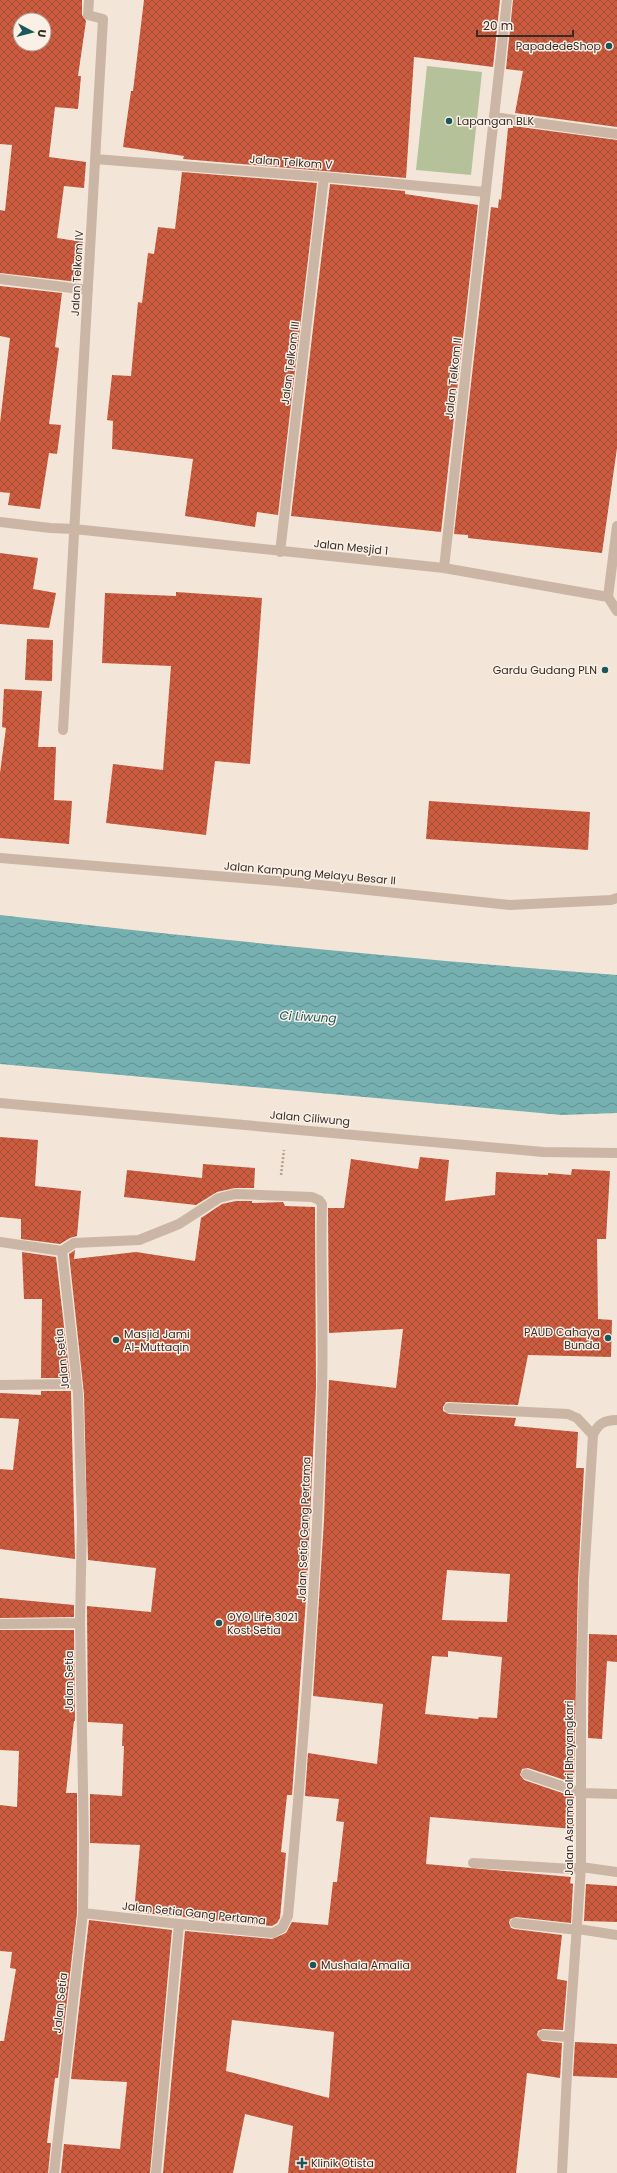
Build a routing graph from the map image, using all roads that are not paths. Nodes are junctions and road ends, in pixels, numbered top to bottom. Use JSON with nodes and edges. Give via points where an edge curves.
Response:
{"nodes":[{"id":1,"x":89,"y":0,"type":"edge"},
{"id":2,"x":507,"y":0,"type":"edge"},
{"id":3,"x":494,"y":118,"type":"junction"},
{"id":4,"x":617,"y":134,"type":"edge"},
{"id":5,"x":95,"y":159,"type":"junction"},
{"id":6,"x":324,"y":177,"type":"junction"},
{"id":7,"x":485,"y":192,"type":"junction"},
{"id":8,"x":0,"y":279,"type":"edge"},
{"id":9,"x":88,"y":290,"type":"junction"},
{"id":10,"x":0,"y":522,"type":"edge"},
{"id":11,"x":617,"y":526,"type":"edge"},
{"id":12,"x":74,"y":529,"type":"junction"},
{"id":13,"x":280,"y":552,"type":"junction"},
{"id":14,"x":444,"y":568,"type":"junction"},
{"id":15,"x":608,"y":597,"type":"junction"},
{"id":16,"x":617,"y":611,"type":"edge"},
{"id":17,"x":63,"y":730,"type":"dead end"},
{"id":18,"x":0,"y":858,"type":"edge"},
{"id":19,"x":617,"y":898,"type":"edge"},
{"id":20,"x":0,"y":1103,"type":"edge"},
{"id":21,"x":617,"y":1153,"type":"edge"},
{"id":22,"x":0,"y":1242,"type":"edge"},
{"id":23,"x":62,"y":1251,"type":"junction"},
{"id":24,"x":76,"y":1384,"type":"junction"},
{"id":25,"x":0,"y":1385,"type":"edge"},
{"id":26,"x":449,"y":1408,"type":"dead end"},
{"id":27,"x":617,"y":1420,"type":"edge"},
{"id":28,"x":593,"y":1435,"type":"junction"},
{"id":29,"x":80,"y":1623,"type":"junction"},
{"id":30,"x":0,"y":1624,"type":"edge"},
{"id":31,"x":526,"y":1774,"type":"dead end"},
{"id":32,"x":582,"y":1793,"type":"junction"},
{"id":33,"x":617,"y":1794,"type":"edge"},
{"id":34,"x":472,"y":1863,"type":"dead end"},
{"id":35,"x":581,"y":1867,"type":"junction"},
{"id":36,"x":617,"y":1872,"type":"edge"},
{"id":37,"x":83,"y":1913,"type":"junction"},
{"id":38,"x":515,"y":1923,"type":"dead end"},
{"id":39,"x":179,"y":1924,"type":"junction"},
{"id":40,"x":578,"y":1929,"type":"junction"},
{"id":41,"x":617,"y":1935,"type":"edge"},
{"id":42,"x":543,"y":2035,"type":"dead end"},
{"id":43,"x":569,"y":2037,"type":"junction"},
{"id":44,"x":54,"y":2173,"type":"edge"},
{"id":45,"x":156,"y":2173,"type":"edge"},
{"id":46,"x":562,"y":2173,"type":"edge"}],
"edges":[{"from":1,"to":5,"type":"street","name":"Jalan Telkom IV","via":[[88,15],[103,19]]},
{"from":2,"to":3,"type":"street","name":"Jalan Telkom II"},
{"from":3,"to":4,"type":"street"},
{"from":3,"to":7,"type":"street","name":"Jalan Telkom II"},
{"from":5,"to":6,"type":"street","name":"Jalan Telkom V"},
{"from":5,"to":9,"type":"street","name":"Jalan Telkom IV"},
{"from":6,"to":7,"type":"street","name":"Jalan Telkom V"},
{"from":6,"to":13,"type":"street","name":"Jalan Telkom III"},
{"from":7,"to":14,"type":"street","name":"Jalan Telkom II"},
{"from":8,"to":9,"type":"street"},
{"from":9,"to":12,"type":"street","name":"Jalan Telkom IV"},
{"from":10,"to":12,"type":"street","name":"Jalan Mesjid 1"},
{"from":11,"to":15,"type":"street"},
{"from":12,"to":13,"type":"street","name":"Jalan Mesjid 1"},
{"from":12,"to":17,"type":"street","name":"Jalan Telkom IV"},
{"from":13,"to":14,"type":"street","name":"Jalan Mesjid 1"},
{"from":14,"to":15,"type":"street","name":"Jalan Mesjid 1"},
{"from":15,"to":16,"type":"street"},
{"from":18,"to":19,"type":"street","name":"Jalan Kampung Melayu Besar II","via":[[301,883],[510,905]]},
{"from":20,"to":21,"type":"street","name":"Jalan Ciliwung","via":[[543,1152]]},
{"from":22,"to":23,"type":"street"},
{"from":23,"to":24,"type":"street","name":"Jalan Setia"},
{"from":23,"to":39,"type":"street","name":"Jalan Setia Gang Pertama","via":[[74,1244],[139,1240],[179,1224],[218,1198],[235,1194],[312,1197],[322,1204],[322,1385],[313,1610],[288,1916],[282,1928],[273,1933]]},
{"from":24,"to":25,"type":"street"},
{"from":24,"to":29,"type":"street","name":"Jalan Setia","via":[[82,1523]]},
{"from":26,"to":28,"type":"street","via":[[568,1414],[577,1418]]},
{"from":27,"to":28,"type":"street","via":[[603,1421]]},
{"from":28,"to":32,"type":"street","name":"Jalan Asrama Polri Bhayangkari","via":[[584,1580]]},
{"from":29,"to":30,"type":"street"},
{"from":29,"to":37,"type":"street","name":"Jalan Setia"},
{"from":31,"to":32,"type":"street"},
{"from":32,"to":33,"type":"street"},
{"from":32,"to":35,"type":"street","name":"Jalan Asrama Polri Bhayangkari"},
{"from":34,"to":35,"type":"street","via":[[572,1869]]},
{"from":35,"to":36,"type":"street"},
{"from":35,"to":40,"type":"street","name":"Jalan Asrama Polri Bhayangkari"},
{"from":37,"to":39,"type":"street","name":"Jalan Setia Gang Pertama"},
{"from":37,"to":44,"type":"street","name":"Jalan Setia"},
{"from":38,"to":40,"type":"street"},
{"from":39,"to":45,"type":"street"},
{"from":40,"to":41,"type":"street"},
{"from":40,"to":43,"type":"street","name":"Jalan Asrama Polri Bhayangkari"},
{"from":42,"to":43,"type":"street"},
{"from":43,"to":46,"type":"street","name":"Jalan Asrama Polri Bhayangkari"}]}
